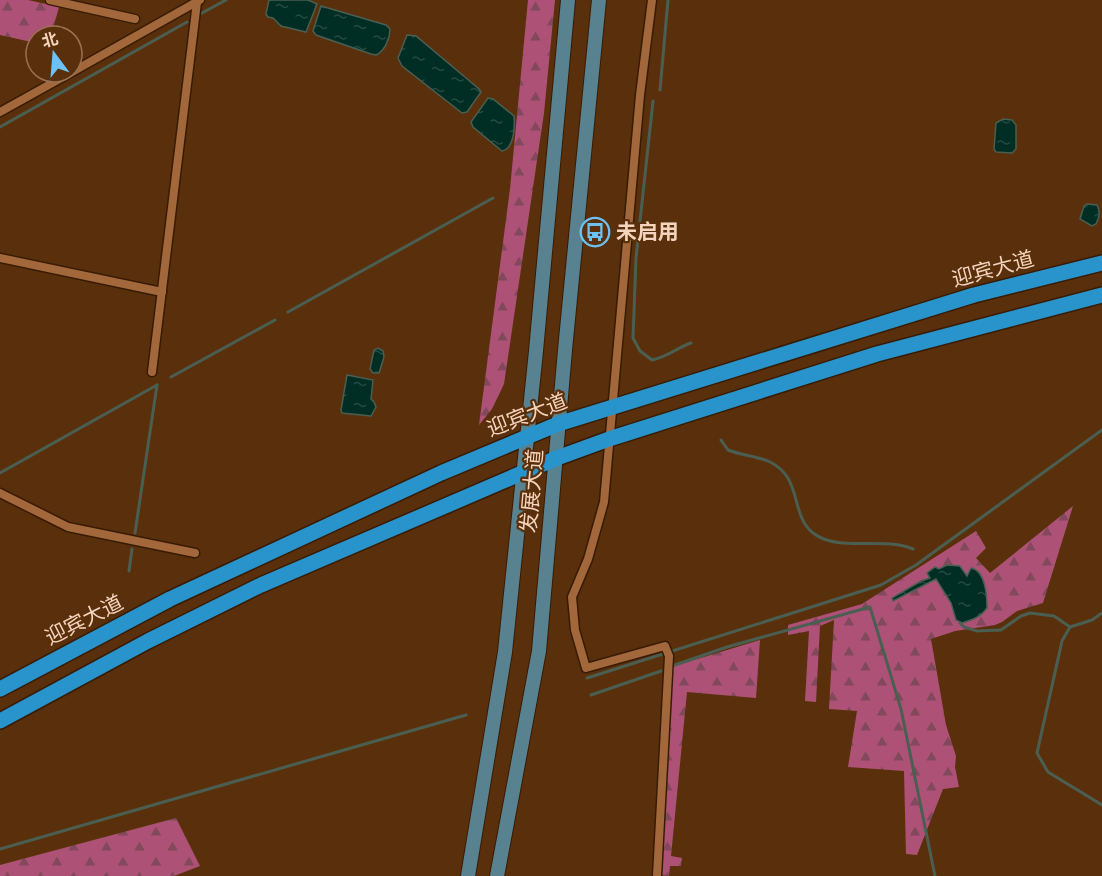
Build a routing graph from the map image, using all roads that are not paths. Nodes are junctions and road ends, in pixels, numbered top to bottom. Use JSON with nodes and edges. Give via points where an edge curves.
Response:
{"nodes":[{"id":1,"x":50,"y":0,"type":"edge"},
{"id":2,"x":568,"y":0,"type":"edge"},
{"id":3,"x":599,"y":0,"type":"edge"},
{"id":4,"x":652,"y":0,"type":"edge"},
{"id":5,"x":199,"y":1,"type":"edge"},
{"id":6,"x":135,"y":19,"type":"dead end"},
{"id":7,"x":84,"y":65,"type":"edge"},
{"id":8,"x":50,"y":84,"type":"edge"},
{"id":9,"x":0,"y":112,"type":"edge"},
{"id":10,"x":0,"y":258,"type":"edge"},
{"id":11,"x":1102,"y":264,"type":"edge"},
{"id":12,"x":162,"y":292,"type":"junction"},
{"id":13,"x":1102,"y":295,"type":"edge"},
{"id":14,"x":152,"y":372,"type":"dead end"},
{"id":15,"x":612,"y":406,"type":"junction"},
{"id":16,"x":558,"y":424,"type":"junction"},
{"id":17,"x":526,"y":436,"type":"junction"},
{"id":18,"x":609,"y":439,"type":"junction"},
{"id":19,"x":556,"y":458,"type":"junction"},
{"id":20,"x":524,"y":471,"type":"junction"},
{"id":21,"x":0,"y":493,"type":"edge"},
{"id":22,"x":195,"y":553,"type":"dead end"},
{"id":23,"x":0,"y":689,"type":"edge"},
{"id":24,"x":0,"y":721,"type":"edge"},
{"id":25,"x":468,"y":876,"type":"edge"},
{"id":26,"x":497,"y":876,"type":"edge"},
{"id":27,"x":657,"y":876,"type":"edge"}],
"edges":[{"from":1,"to":6,"type":"street"},
{"from":2,"to":17,"type":"main road","name":"发展大道"},
{"from":3,"to":16,"type":"main road","name":"发展大道"},
{"from":4,"to":15,"type":"street"},
{"from":5,"to":7,"type":"street"},
{"from":5,"to":12,"type":"street"},
{"from":8,"to":9,"type":"street"},
{"from":10,"to":12,"type":"street"},
{"from":11,"to":15,"type":"highway","name":"迎宾大道","via":[[974,295]]},
{"from":12,"to":14,"type":"street"},
{"from":13,"to":18,"type":"highway","via":[[877,354]]},
{"from":15,"to":16,"type":"highway","name":"迎宾大道"},
{"from":15,"to":18,"type":"street"},
{"from":16,"to":17,"type":"highway","name":"迎宾大道"},
{"from":16,"to":19,"type":"main road","name":"发展大道"},
{"from":17,"to":20,"type":"main road","name":"发展大道"},
{"from":17,"to":23,"type":"highway","name":"迎宾大道","via":[[170,599]]},
{"from":18,"to":19,"type":"highway"},
{"from":18,"to":27,"type":"street","via":[[604,502],[588,559],[572,597],[574,630],[586,668],[665,646],[668,653]]},
{"from":19,"to":20,"type":"highway"},
{"from":19,"to":26,"type":"main road","name":"发展大道","via":[[539,651]]},
{"from":20,"to":24,"type":"highway","via":[[261,585]]},
{"from":20,"to":25,"type":"main road","name":"发展大道","via":[[501,683]]},
{"from":21,"to":22,"type":"street","via":[[68,527]]}]}
